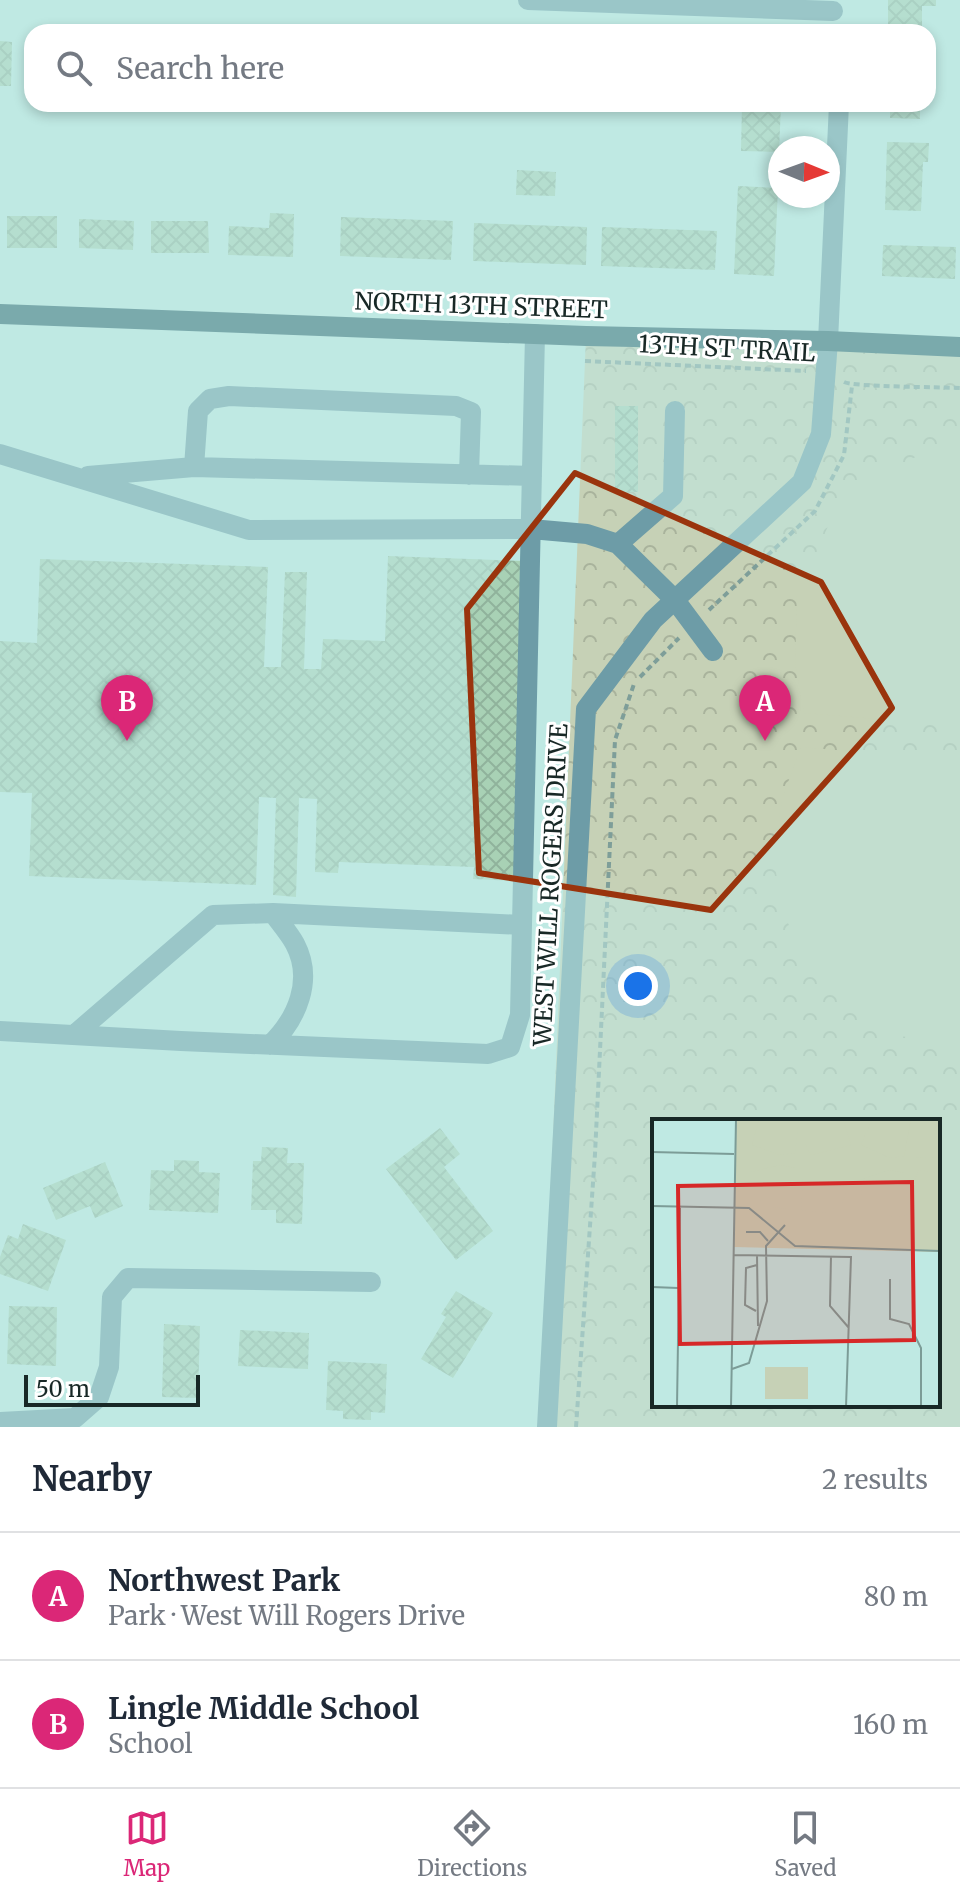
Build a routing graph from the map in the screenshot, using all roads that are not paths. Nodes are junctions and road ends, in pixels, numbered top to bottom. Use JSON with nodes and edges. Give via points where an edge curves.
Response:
{"nodes":[{"id":1,"x":528,"y":0,"type":"edge"},
{"id":2,"x":833,"y":5,"type":"edge"},
{"id":3,"x":839,"y":112,"type":"edge"},
{"id":4,"x":0,"y":314,"type":"edge"},
{"id":5,"x":535,"y":334,"type":"junction"},
{"id":6,"x":828,"y":341,"type":"junction"},
{"id":7,"x":960,"y":347,"type":"edge"},
{"id":8,"x":675,"y":411,"type":"dead end"},
{"id":9,"x":0,"y":454,"type":"edge"},
{"id":10,"x":194,"y":467,"type":"junction"},
{"id":11,"x":469,"y":475,"type":"junction"},
{"id":12,"x":532,"y":476,"type":"junction"},
{"id":13,"x":77,"y":477,"type":"junction"},
{"id":14,"x":531,"y":529,"type":"junction"},
{"id":15,"x":618,"y":544,"type":"junction"},
{"id":16,"x":675,"y":600,"type":"junction"},
{"id":17,"x":713,"y":651,"type":"dead end"},
{"id":18,"x":273,"y":913,"type":"junction"},
{"id":19,"x":522,"y":925,"type":"junction"},
{"id":20,"x":0,"y":1031,"type":"edge"},
{"id":21,"x":74,"y":1035,"type":"junction"},
{"id":22,"x":270,"y":1045,"type":"junction"},
{"id":23,"x":371,"y":1282,"type":"dead end"},
{"id":24,"x":0,"y":1422,"type":"edge"},
{"id":25,"x":547,"y":1427,"type":"edge"}],
"edges":[{"from":1,"to":2,"type":"street"},
{"from":3,"to":6,"type":"street","name":"WEST WILL ROGERS DRIVE"},
{"from":4,"to":5,"type":"main road","name":"NORTH 13TH STREET"},
{"from":5,"to":6,"type":"main road","name":"NORTH 13TH STREET"},
{"from":5,"to":12,"type":"street"},
{"from":6,"to":7,"type":"main road","name":"NORTH 13TH STREET"},
{"from":6,"to":16,"type":"street","name":"WEST WILL ROGERS DRIVE","via":[[821,434],[802,482]]},
{"from":8,"to":15,"type":"street","via":[[673,496]]},
{"from":9,"to":13,"type":"street"},
{"from":10,"to":11,"type":"street"},
{"from":10,"to":11,"type":"street","via":[[198,411],[210,399],[229,396],[456,406],[471,412]]},
{"from":10,"to":13,"type":"street"},
{"from":11,"to":12,"type":"street"},
{"from":12,"to":14,"type":"street"},
{"from":13,"to":14,"type":"street","via":[[249,530]]},
{"from":14,"to":15,"type":"street","via":[[587,534]]},
{"from":14,"to":19,"type":"street"},
{"from":15,"to":16,"type":"street"},
{"from":16,"to":17,"type":"street"},
{"from":16,"to":25,"type":"street","name":"WEST WILL ROGERS DRIVE","via":[[653,620],[586,709]]},
{"from":18,"to":19,"type":"street"},
{"from":18,"to":21,"type":"street","via":[[213,915]]},
{"from":18,"to":22,"type":"street","via":[[295,945],[303,972],[301,998],[292,1018]]},
{"from":19,"to":22,"type":"street","via":[[520,1015],[510,1047],[488,1054]]},
{"from":20,"to":21,"type":"street"},
{"from":21,"to":22,"type":"street"},
{"from":23,"to":24,"type":"street","via":[[128,1278],[112,1297],[109,1367],[99,1397],[75,1418]]}]}
